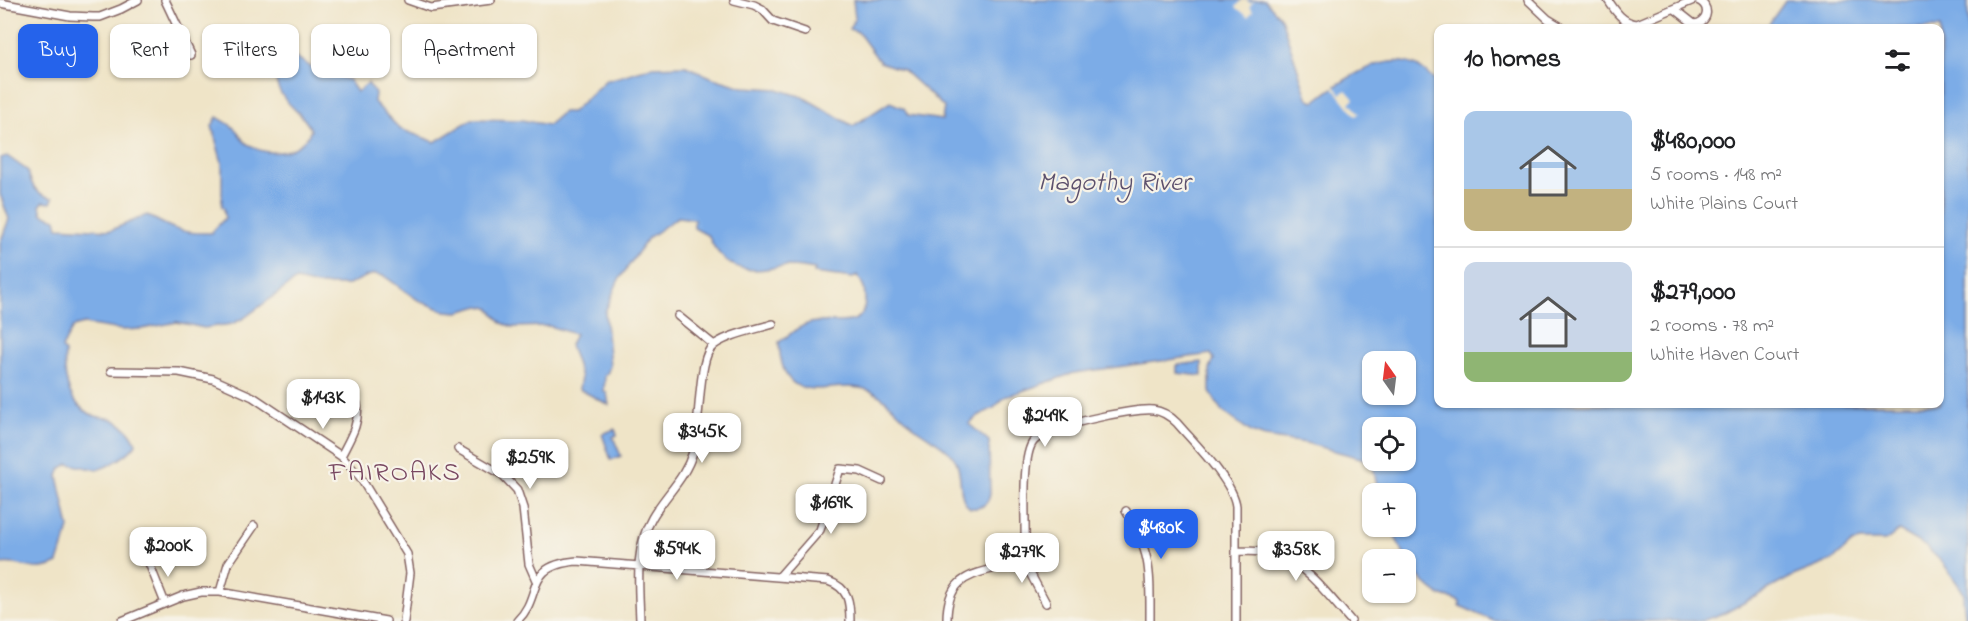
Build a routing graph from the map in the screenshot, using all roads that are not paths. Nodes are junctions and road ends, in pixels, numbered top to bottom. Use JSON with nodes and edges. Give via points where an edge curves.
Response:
{"nodes":[{"id":1,"x":138,"y":0,"type":"edge"},
{"id":2,"x":165,"y":0,"type":"edge"},
{"id":3,"x":408,"y":0,"type":"edge"},
{"id":4,"x":491,"y":0,"type":"edge"},
{"id":5,"x":734,"y":0,"type":"edge"},
{"id":6,"x":1528,"y":0,"type":"edge"},
{"id":7,"x":1608,"y":0,"type":"edge"},
{"id":8,"x":1696,"y":0,"type":"edge"},
{"id":9,"x":0,"y":3,"type":"edge"},
{"id":10,"x":1676,"y":9,"type":"junction"},
{"id":11,"x":1556,"y":24,"type":"edge"},
{"id":12,"x":805,"y":32,"type":"dead end"},
{"id":13,"x":191,"y":55,"type":"dead end"},
{"id":14,"x":678,"y":316,"type":"dead end"},
{"id":15,"x":773,"y":324,"type":"dead end"},
{"id":16,"x":714,"y":345,"type":"junction"},
{"id":17,"x":111,"y":371,"type":"dead end"},
{"id":18,"x":357,"y":404,"type":"dead end"},
{"id":19,"x":458,"y":449,"type":"dead end"},
{"id":20,"x":341,"y":456,"type":"junction"},
{"id":21,"x":882,"y":482,"type":"dead end"},
{"id":22,"x":1126,"y":511,"type":"dead end"},
{"id":23,"x":254,"y":526,"type":"dead end"},
{"id":24,"x":1236,"y":551,"type":"junction"},
{"id":25,"x":1020,"y":554,"type":"junction"},
{"id":26,"x":148,"y":563,"type":"dead end"},
{"id":27,"x":639,"y":566,"type":"junction"},
{"id":28,"x":779,"y":577,"type":"junction"},
{"id":29,"x":536,"y":580,"type":"junction"},
{"id":30,"x":220,"y":592,"type":"junction"},
{"id":31,"x":165,"y":603,"type":"junction"},
{"id":32,"x":1046,"y":603,"type":"dead end"},
{"id":33,"x":343,"y":617,"type":"edge"},
{"id":34,"x":122,"y":621,"type":"edge"},
{"id":35,"x":386,"y":621,"type":"edge"},
{"id":36,"x":404,"y":621,"type":"edge"},
{"id":37,"x":517,"y":621,"type":"edge"},
{"id":38,"x":640,"y":621,"type":"edge"},
{"id":39,"x":850,"y":621,"type":"edge"},
{"id":40,"x":947,"y":621,"type":"edge"},
{"id":41,"x":1150,"y":621,"type":"edge"},
{"id":42,"x":1236,"y":621,"type":"edge"},
{"id":43,"x":1351,"y":621,"type":"edge"}],
"edges":[{"from":1,"to":9,"type":"street","via":[[100,17],[70,16]]},
{"from":2,"to":13,"type":"street"},
{"from":3,"to":4,"type":"street","via":[[431,8]]},
{"from":5,"to":12,"type":"street","via":[[754,5],[773,21]]},
{"from":6,"to":11,"type":"street"},
{"from":7,"to":10,"type":"street","via":[[1630,23],[1637,24]]},
{"from":8,"to":10,"type":"street"},
{"from":8,"to":10,"type":"street","via":[[1706,6],[1706,18],[1700,24],[1694,24]]},
{"from":14,"to":16,"type":"street"},
{"from":15,"to":16,"type":"street"},
{"from":16,"to":27,"type":"street","via":[[705,359],[692,456],[647,527]]},
{"from":17,"to":20,"type":"street","via":[[179,372],[222,382],[253,397]]},
{"from":18,"to":20,"type":"street","via":[[356,424]]},
{"from":19,"to":29,"type":"street","via":[[502,475],[517,490],[523,508],[529,564]]},
{"from":20,"to":36,"type":"street","via":[[360,477],[407,554],[410,573]]},
{"from":21,"to":28,"type":"street","via":[[860,471],[840,469],[820,530]]},
{"from":22,"to":41,"type":"street","via":[[1140,534],[1149,562]]},
{"from":23,"to":30,"type":"street","via":[[228,564]]},
{"from":24,"to":25,"type":"street","via":[[1234,495],[1169,416],[1149,410],[1112,414],[1049,432],[1034,441],[1027,461],[1025,535]]},
{"from":24,"to":42,"type":"street"},
{"from":24,"to":43,"type":"street","via":[[1265,552],[1288,559]]},
{"from":25,"to":32,"type":"street"},
{"from":25,"to":40,"type":"street","via":[[1011,562],[961,580],[949,598]]},
{"from":26,"to":31,"type":"street"},
{"from":27,"to":28,"type":"street"},
{"from":27,"to":29,"type":"street","via":[[567,562]]},
{"from":27,"to":38,"type":"street"},
{"from":28,"to":39,"type":"street","via":[[841,587],[849,598]]},
{"from":29,"to":37,"type":"street","via":[[527,609]]},
{"from":30,"to":31,"type":"street","via":[[191,594]]},
{"from":30,"to":33,"type":"street"},
{"from":31,"to":34,"type":"street"},
{"from":33,"to":35,"type":"street"}]}
